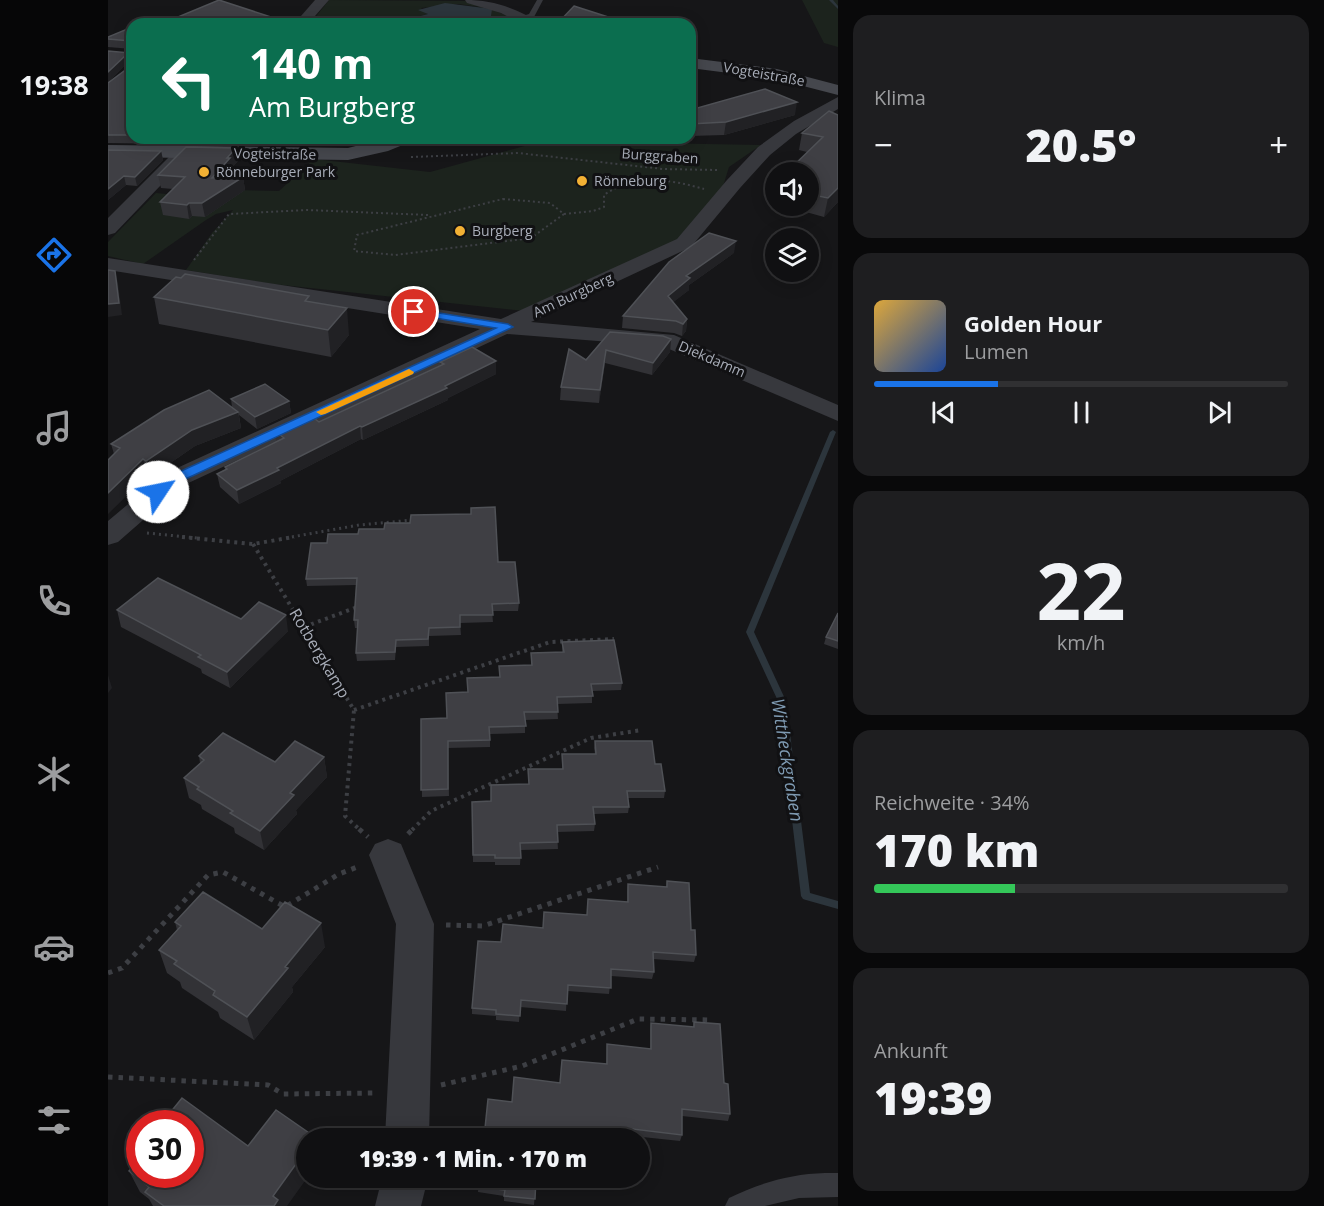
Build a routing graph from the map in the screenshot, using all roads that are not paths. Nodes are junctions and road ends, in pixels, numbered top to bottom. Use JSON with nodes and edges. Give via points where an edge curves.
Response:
{"nodes":[{"id":1,"x":322,"y":0,"type":"edge"},
{"id":2,"x":472,"y":0,"type":"edge"},
{"id":3,"x":540,"y":0,"type":"edge"},
{"id":4,"x":306,"y":18,"type":"edge"},
{"id":5,"x":516,"y":18,"type":"edge"},
{"id":6,"x":528,"y":18,"type":"edge"},
{"id":7,"x":696,"y":64,"type":"edge"},
{"id":8,"x":838,"y":90,"type":"edge"},
{"id":9,"x":830,"y":111,"type":"edge"},
{"id":10,"x":192,"y":144,"type":"edge"},
{"id":11,"x":385,"y":144,"type":"edge"},
{"id":12,"x":108,"y":151,"type":"edge"},
{"id":13,"x":184,"y":152,"type":"junction"},
{"id":14,"x":108,"y":229,"type":"edge"},
{"id":15,"x":108,"y":264,"type":"edge"},
{"id":16,"x":508,"y":327,"type":"junction"},
{"id":17,"x":838,"y":414,"type":"edge"},
{"id":18,"x":111,"y":532,"type":"edge"},
{"id":19,"x":388,"y":855,"type":"road end"},
{"id":20,"x":407,"y":1128,"type":"edge"},
{"id":21,"x":838,"y":1185,"type":"edge"},
{"id":22,"x":402,"y":1188,"type":"edge"},
{"id":23,"x":398,"y":1206,"type":"edge"},
{"id":24,"x":737,"y":1206,"type":"edge"}],
"edges":[{"from":1,"to":4,"type":"street"},
{"from":2,"to":5,"type":"street","via":[[500,8]]},
{"from":3,"to":6,"type":"lane"},
{"from":7,"to":8,"type":"street","name":"Vogteistraße","via":[[785,76]]},
{"from":9,"to":16,"type":"street","name":"Am Burgberg","via":[[766,148],[684,243]]},
{"from":10,"to":13,"type":"street"},
{"from":11,"to":13,"type":"street","name":"Vogteistraße","via":[[361,152],[334,154]]},
{"from":12,"to":13,"type":"street","name":"Vogteistraße"},
{"from":13,"to":14,"type":"street"},
{"from":15,"to":16,"type":"street"},
{"from":16,"to":17,"type":"street","name":"Diekdamm","via":[[666,340]]},
{"from":16,"to":18,"type":"street","name":"Am Burgberg","via":[[172,480]]},
{"from":19,"to":20,"type":"street","via":[[416,924]]},
{"from":21,"to":24,"type":"lane","via":[[817,1183],[782,1188]]},
{"from":22,"to":23,"type":"street"}]}
